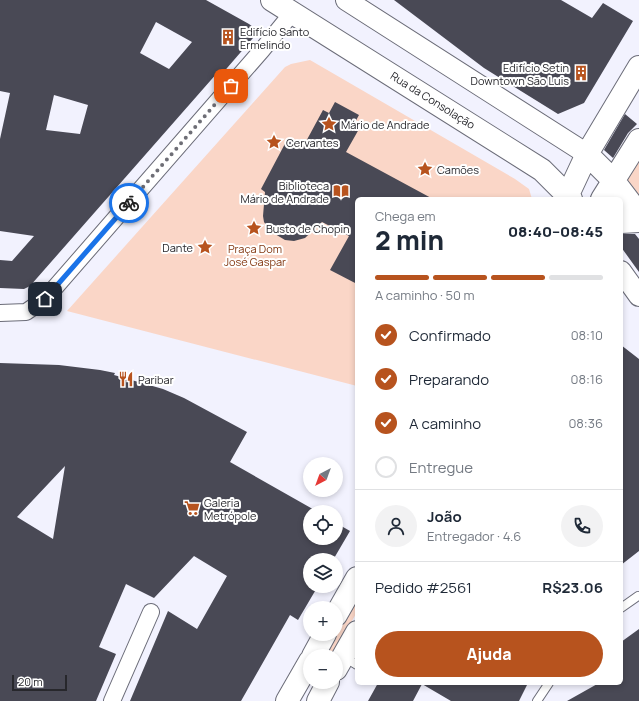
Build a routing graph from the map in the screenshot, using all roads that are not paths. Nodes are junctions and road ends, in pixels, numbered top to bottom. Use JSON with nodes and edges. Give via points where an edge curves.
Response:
{"nodes":[{"id":1,"x":272,"y":0,"type":"edge"},
{"id":2,"x":346,"y":0,"type":"edge"},
{"id":3,"x":293,"y":12,"type":"junction"},
{"id":4,"x":639,"y":67,"type":"edge"},
{"id":5,"x":639,"y":140,"type":"edge"},
{"id":6,"x":587,"y":154,"type":"junction"},
{"id":7,"x":613,"y":180,"type":"junction"},
{"id":8,"x":567,"y":197,"type":"edge"},
{"id":9,"x":568,"y":197,"type":"edge"},
{"id":10,"x":570,"y":197,"type":"edge"},
{"id":11,"x":603,"y":197,"type":"edge"},
{"id":12,"x":639,"y":214,"type":"edge"},
{"id":13,"x":639,"y":221,"type":"edge"},
{"id":14,"x":623,"y":222,"type":"edge"},
{"id":15,"x":623,"y":274,"type":"edge"},
{"id":16,"x":639,"y":296,"type":"edge"},
{"id":17,"x":0,"y":313,"type":"edge"},
{"id":18,"x":355,"y":582,"type":"edge"},
{"id":19,"x":638,"y":596,"type":"dead end"},
{"id":20,"x":343,"y":603,"type":"edge"},
{"id":21,"x":623,"y":607,"type":"edge"},
{"id":22,"x":151,"y":612,"type":"dead end"},
{"id":23,"x":355,"y":637,"type":"edge"},
{"id":24,"x":345,"y":663,"type":"edge"},
{"id":25,"x":303,"y":673,"type":"edge"},
{"id":26,"x":548,"y":685,"type":"edge"},
{"id":27,"x":324,"y":689,"type":"edge"},
{"id":28,"x":112,"y":701,"type":"edge"},
{"id":29,"x":287,"y":701,"type":"edge"},
{"id":30,"x":318,"y":701,"type":"edge"},
{"id":31,"x":537,"y":701,"type":"edge"}],
"edges":[{"from":1,"to":3,"type":"main road","name":"Rua da Consolação"},
{"from":2,"to":6,"type":"street"},
{"from":3,"to":8,"type":"main road","name":"Rua da Consolação","via":[[542,170]]},
{"from":3,"to":17,"type":"street","via":[[45,299],[26,312]]},
{"from":4,"to":6,"type":"main road"},
{"from":5,"to":7,"type":"main road"},
{"from":6,"to":7,"type":"main road"},
{"from":6,"to":9,"type":"main road"},
{"from":7,"to":10,"type":"main road"},
{"from":7,"to":11,"type":"main road"},
{"from":7,"to":12,"type":"main road"},
{"from":13,"to":14,"type":"main road"},
{"from":15,"to":16,"type":"street"},
{"from":18,"to":20,"type":"main road"},
{"from":19,"to":21,"type":"lane"},
{"from":22,"to":28,"type":"street"},
{"from":23,"to":24,"type":"main road"},
{"from":25,"to":29,"type":"main road"},
{"from":26,"to":31,"type":"lane"},
{"from":27,"to":30,"type":"main road"}]}
